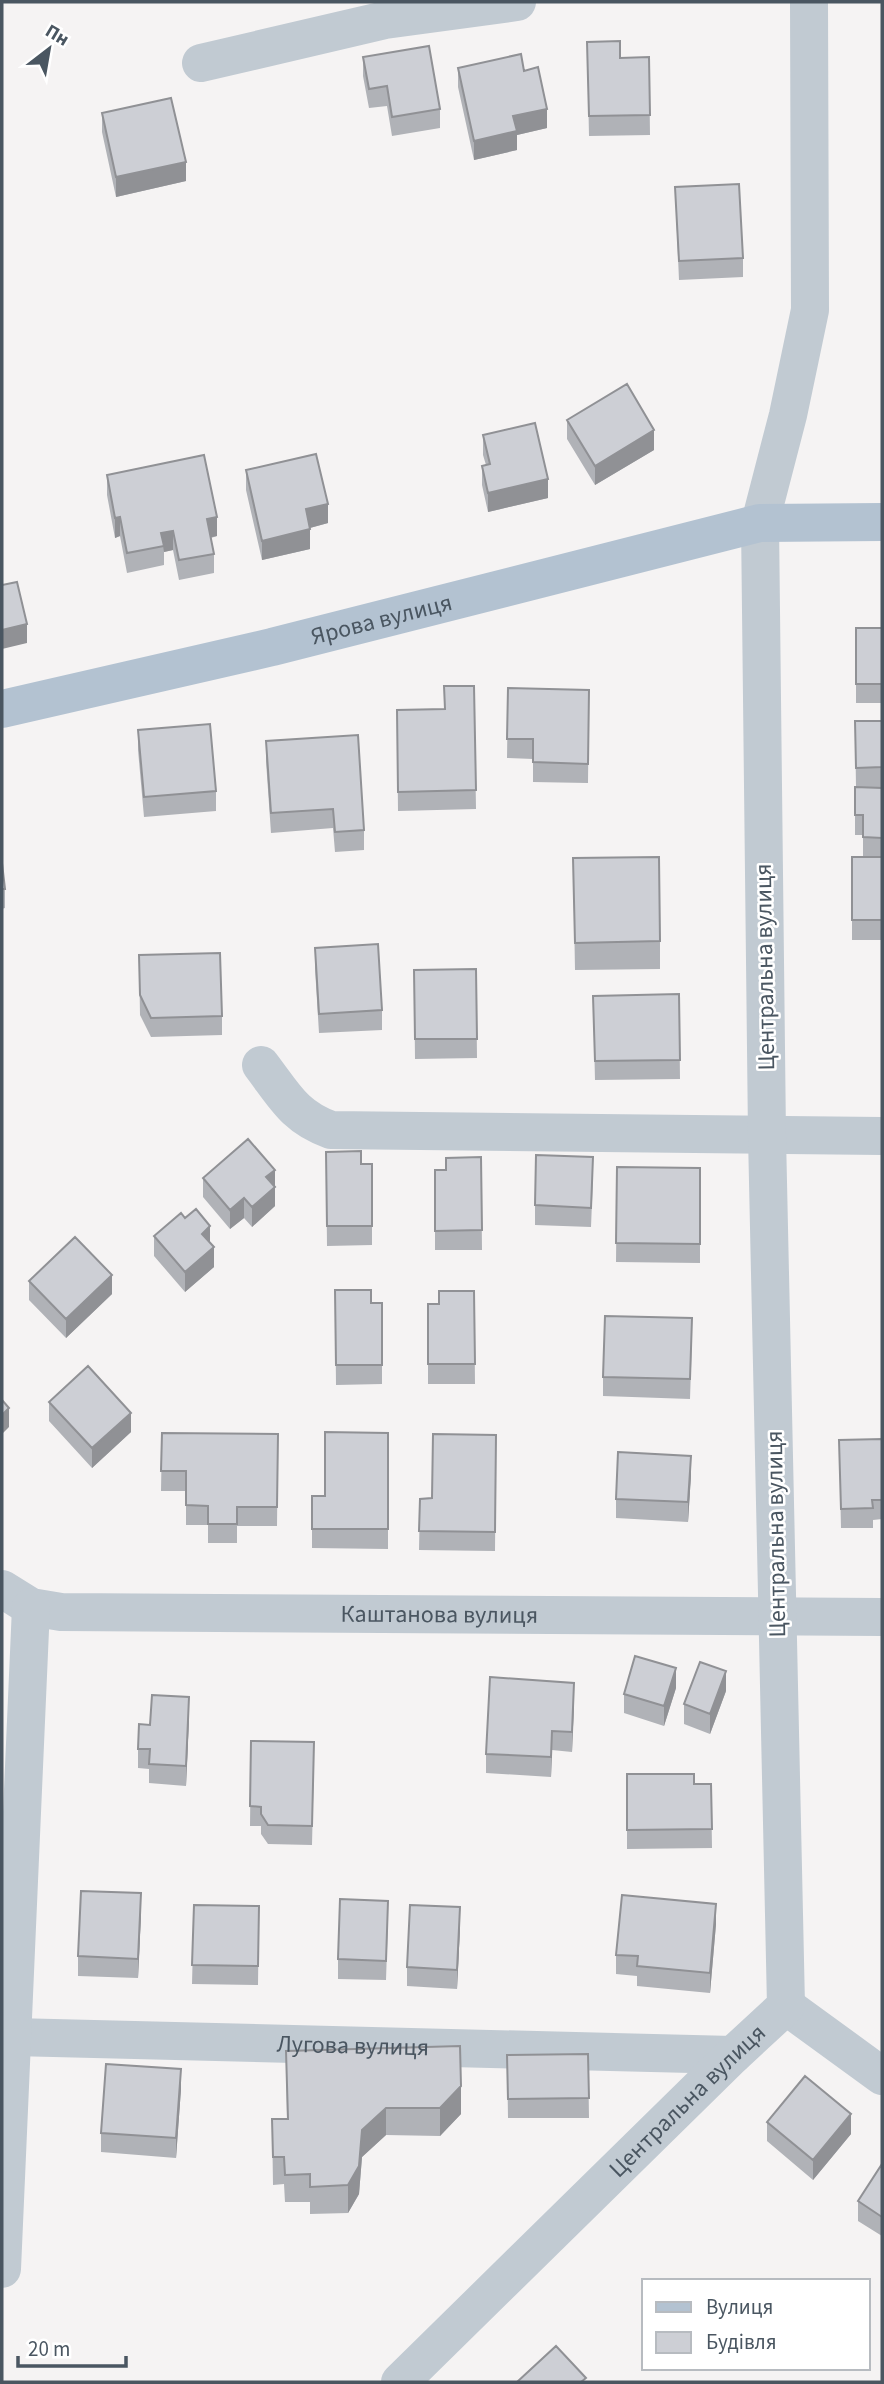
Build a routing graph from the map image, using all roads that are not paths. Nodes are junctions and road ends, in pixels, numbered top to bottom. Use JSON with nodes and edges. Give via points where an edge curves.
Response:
{"nodes":[{"id":1,"x":517,"y":2,"type":"edge"},
{"id":2,"x":809,"y":2,"type":"edge"},
{"id":3,"x":201,"y":63,"type":"dead end"},
{"id":4,"x":882,"y":522,"type":"edge"},
{"id":5,"x":760,"y":523,"type":"junction"},
{"id":6,"x":2,"y":709,"type":"edge"},
{"id":7,"x":261,"y":1065,"type":"dead end"},
{"id":8,"x":767,"y":1136,"type":"junction"},
{"id":9,"x":882,"y":1136,"type":"edge"},
{"id":10,"x":16,"y":1598,"type":"edge"},
{"id":11,"x":777,"y":1616,"type":"junction"},
{"id":12,"x":882,"y":1617,"type":"edge"},
{"id":13,"x":786,"y":2006,"type":"junction"},
{"id":14,"x":13,"y":2037,"type":"junction"},
{"id":15,"x":733,"y":2055,"type":"junction"},
{"id":16,"x":882,"y":2076,"type":"edge"},
{"id":17,"x":2,"y":2269,"type":"edge"},
{"id":18,"x":400,"y":2382,"type":"edge"}],
"edges":[{"from":1,"to":3,"type":"street","via":[[385,20]]},
{"from":2,"to":5,"type":"street","name":"Центральна вулиця","via":[[810,310]]},
{"from":4,"to":5,"type":"main road","name":"Ярова вулиця"},
{"from":5,"to":6,"type":"main road","name":"Ярова вулиця","via":[[272,647]]},
{"from":5,"to":8,"type":"street","name":"Центральна вулиця"},
{"from":7,"to":8,"type":"street","via":[[291,1105],[311,1123],[331,1130]]},
{"from":8,"to":9,"type":"street"},
{"from":8,"to":11,"type":"street","name":"Центральна вулиця"},
{"from":10,"to":11,"type":"street","name":"Каштанова вулиця","via":[[61,1612]]},
{"from":10,"to":14,"type":"street"},
{"from":11,"to":12,"type":"street","name":"Каштанова вулиця"},
{"from":11,"to":13,"type":"street","name":"Центральна вулиця"},
{"from":13,"to":15,"type":"street","name":"Центральна вулиця"},
{"from":13,"to":16,"type":"street"},
{"from":14,"to":15,"type":"street","name":"Лугова вулиця"},
{"from":14,"to":17,"type":"street"},
{"from":15,"to":18,"type":"street","name":"Центральна вулиця"}]}
